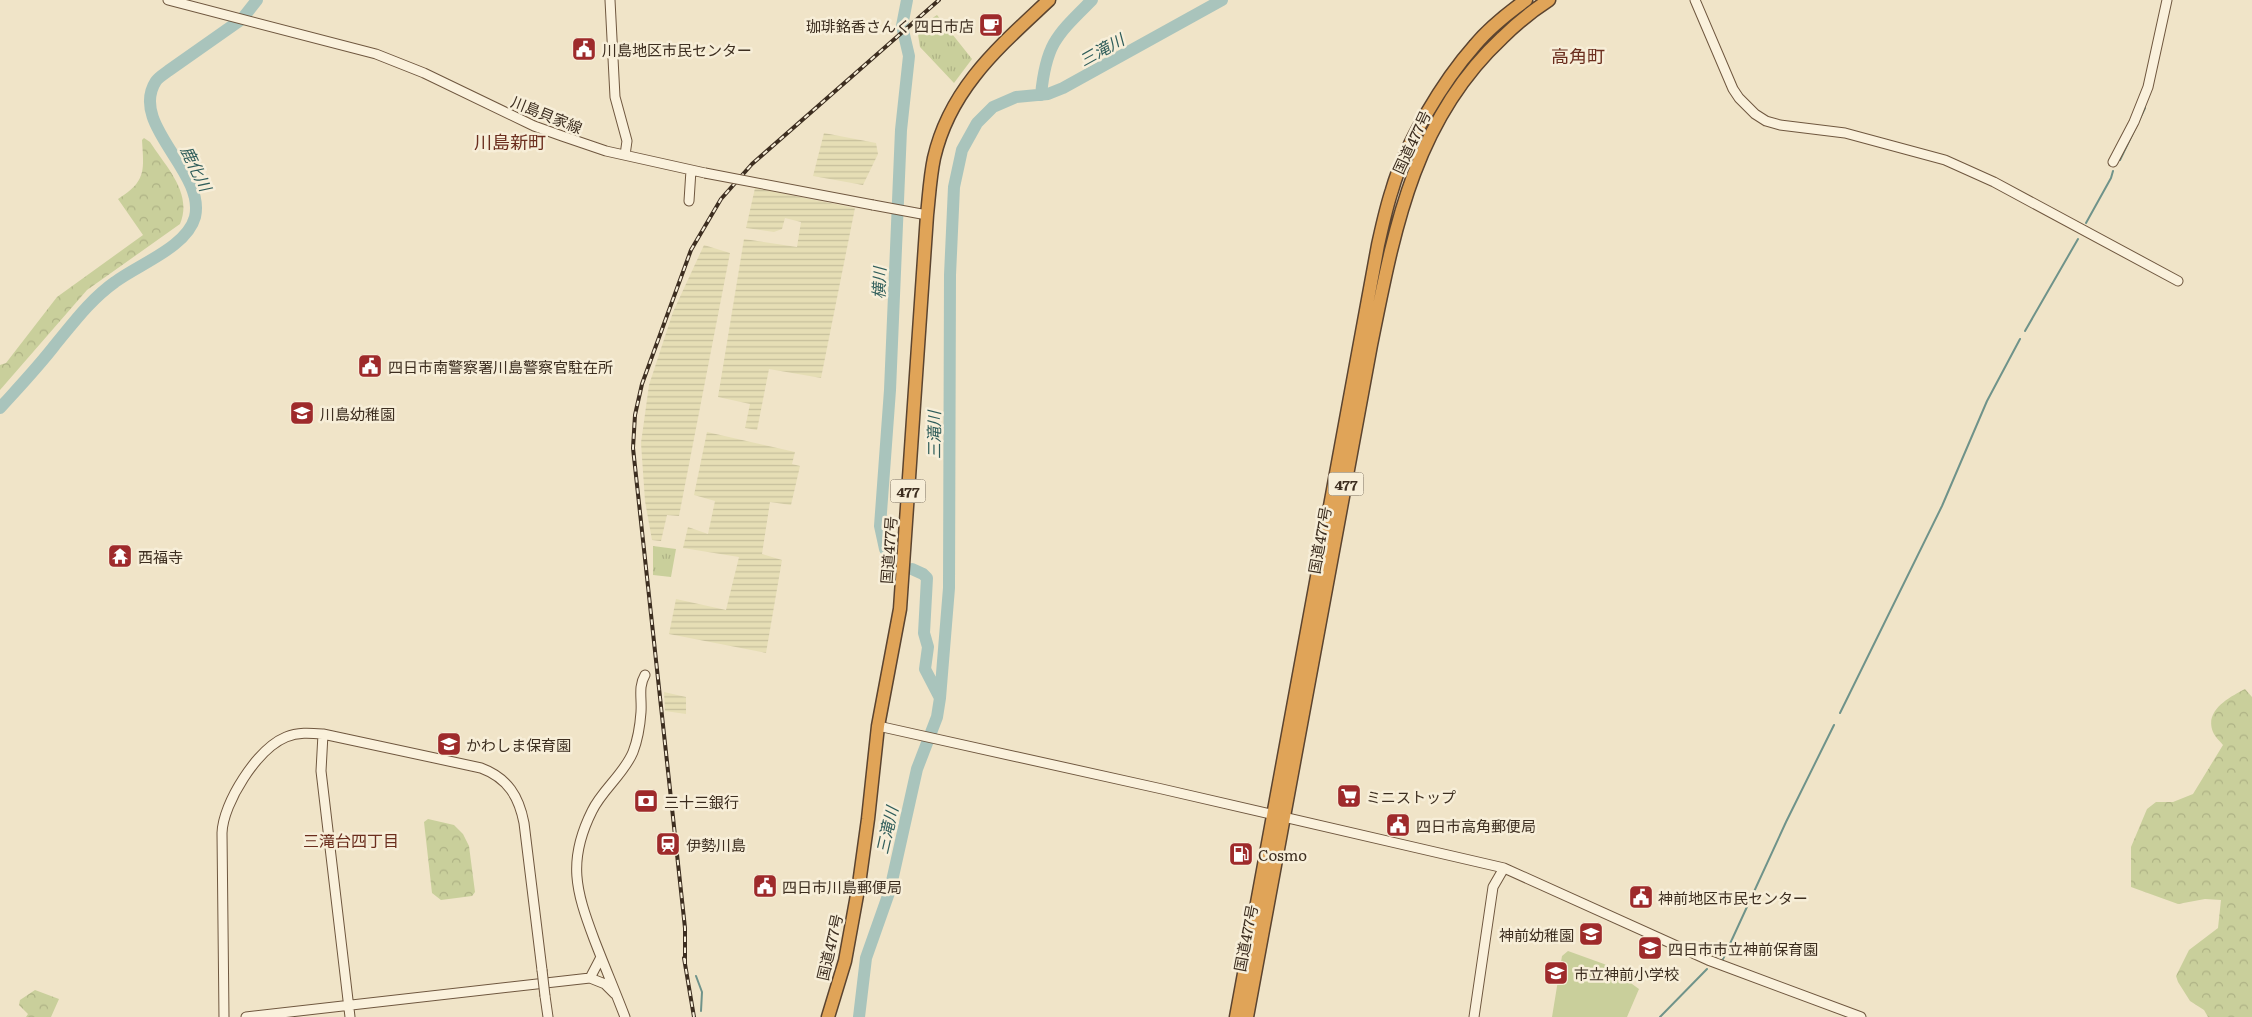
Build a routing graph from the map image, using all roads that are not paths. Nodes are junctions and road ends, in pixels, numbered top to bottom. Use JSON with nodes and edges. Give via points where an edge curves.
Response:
{"nodes":[{"id":1,"x":168,"y":0,"type":"edge"},
{"id":2,"x":610,"y":0,"type":"edge"},
{"id":3,"x":1049,"y":0,"type":"edge"},
{"id":4,"x":1526,"y":0,"type":"edge"},
{"id":5,"x":1549,"y":0,"type":"edge"},
{"id":6,"x":1695,"y":0,"type":"edge"},
{"id":7,"x":2167,"y":0,"type":"edge"},
{"id":8,"x":625,"y":155,"type":"junction"},
{"id":9,"x":2113,"y":162,"type":"dead end"},
{"id":10,"x":691,"y":170,"type":"junction"},
{"id":11,"x":689,"y":201,"type":"dead end"},
{"id":12,"x":927,"y":215,"type":"junction"},
{"id":13,"x":2178,"y":281,"type":"dead end"},
{"id":14,"x":645,"y":675,"type":"dead end"},
{"id":15,"x":878,"y":726,"type":"junction"},
{"id":16,"x":323,"y":734,"type":"junction"},
{"id":17,"x":1279,"y":815,"type":"junction"},
{"id":18,"x":1504,"y":868,"type":"junction"},
{"id":19,"x":601,"y":957,"type":"junction"},
{"id":20,"x":590,"y":978,"type":"junction"},
{"id":21,"x":617,"y":997,"type":"junction"},
{"id":22,"x":349,"y":1006,"type":"junction"},
{"id":23,"x":224,"y":1017,"type":"edge"},
{"id":24,"x":246,"y":1017,"type":"edge"},
{"id":25,"x":350,"y":1017,"type":"edge"},
{"id":26,"x":548,"y":1017,"type":"edge"},
{"id":27,"x":625,"y":1017,"type":"edge"},
{"id":28,"x":828,"y":1017,"type":"edge"},
{"id":29,"x":1236,"y":1017,"type":"edge"},
{"id":30,"x":1247,"y":1017,"type":"edge"},
{"id":31,"x":1474,"y":1017,"type":"edge"},
{"id":32,"x":1861,"y":1017,"type":"edge"}],
"edges":[{"from":1,"to":8,"type":"street","name":"川島貝家線","via":[[376,54],[424,73],[534,126]]},
{"from":2,"to":8,"type":"street","via":[[615,97],[627,141]]},
{"from":3,"to":12,"type":"highway","name":"国道477号","number":"477","via":[[983,62],[957,99],[934,159]]},
{"from":4,"to":17,"type":"highway","name":"国道477号","number":"477","via":[[1474,45],[1439,94],[1392,188],[1378,245]]},
{"from":5,"to":17,"type":"highway","name":"国道477号","number":"477","via":[[1517,23],[1470,70],[1428,138],[1407,188],[1392,239]]},
{"from":6,"to":13,"type":"street","via":[[1733,89],[1755,114],[1766,121],[1845,134],[1945,160],[1994,182]]},
{"from":7,"to":9,"type":"street","via":[[2148,87]]},
{"from":8,"to":10,"type":"street","name":"川島貝家線"},
{"from":10,"to":11,"type":"street"},
{"from":10,"to":12,"type":"street","name":"川島貝家線","bridge":true},
{"from":12,"to":15,"type":"highway","name":"国道477号","number":"477","via":[[900,608]]},
{"from":14,"to":19,"type":"street","via":[[640,683],[641,710],[636,745],[631,757],[592,810],[578,852],[581,904]]},
{"from":15,"to":17,"type":"street"},
{"from":15,"to":28,"type":"highway","name":"国道477号","number":"477","via":[[859,884],[845,961]]},
{"from":16,"to":22,"type":"street","via":[[321,771]]},
{"from":16,"to":23,"type":"street","via":[[301,733],[274,743],[236,790],[226,810],[222,833]]},
{"from":16,"to":26,"type":"street","bridge":true,"via":[[481,768],[507,783],[521,807],[524,823]]},
{"from":17,"to":18,"type":"street"},
{"from":17,"to":29,"type":"highway","name":"国道477号","number":"477"},
{"from":17,"to":30,"type":"highway","name":"国道477号","number":"477"},
{"from":18,"to":31,"type":"street","via":[[1493,887]]},
{"from":18,"to":32,"type":"street","via":[[1708,960]]},
{"from":19,"to":20,"type":"street"},
{"from":19,"to":21,"type":"street"},
{"from":20,"to":21,"type":"street","via":[[605,984]]},
{"from":20,"to":22,"type":"street"},
{"from":21,"to":27,"type":"street"},
{"from":22,"to":24,"type":"street"},
{"from":22,"to":25,"type":"street"}]}
